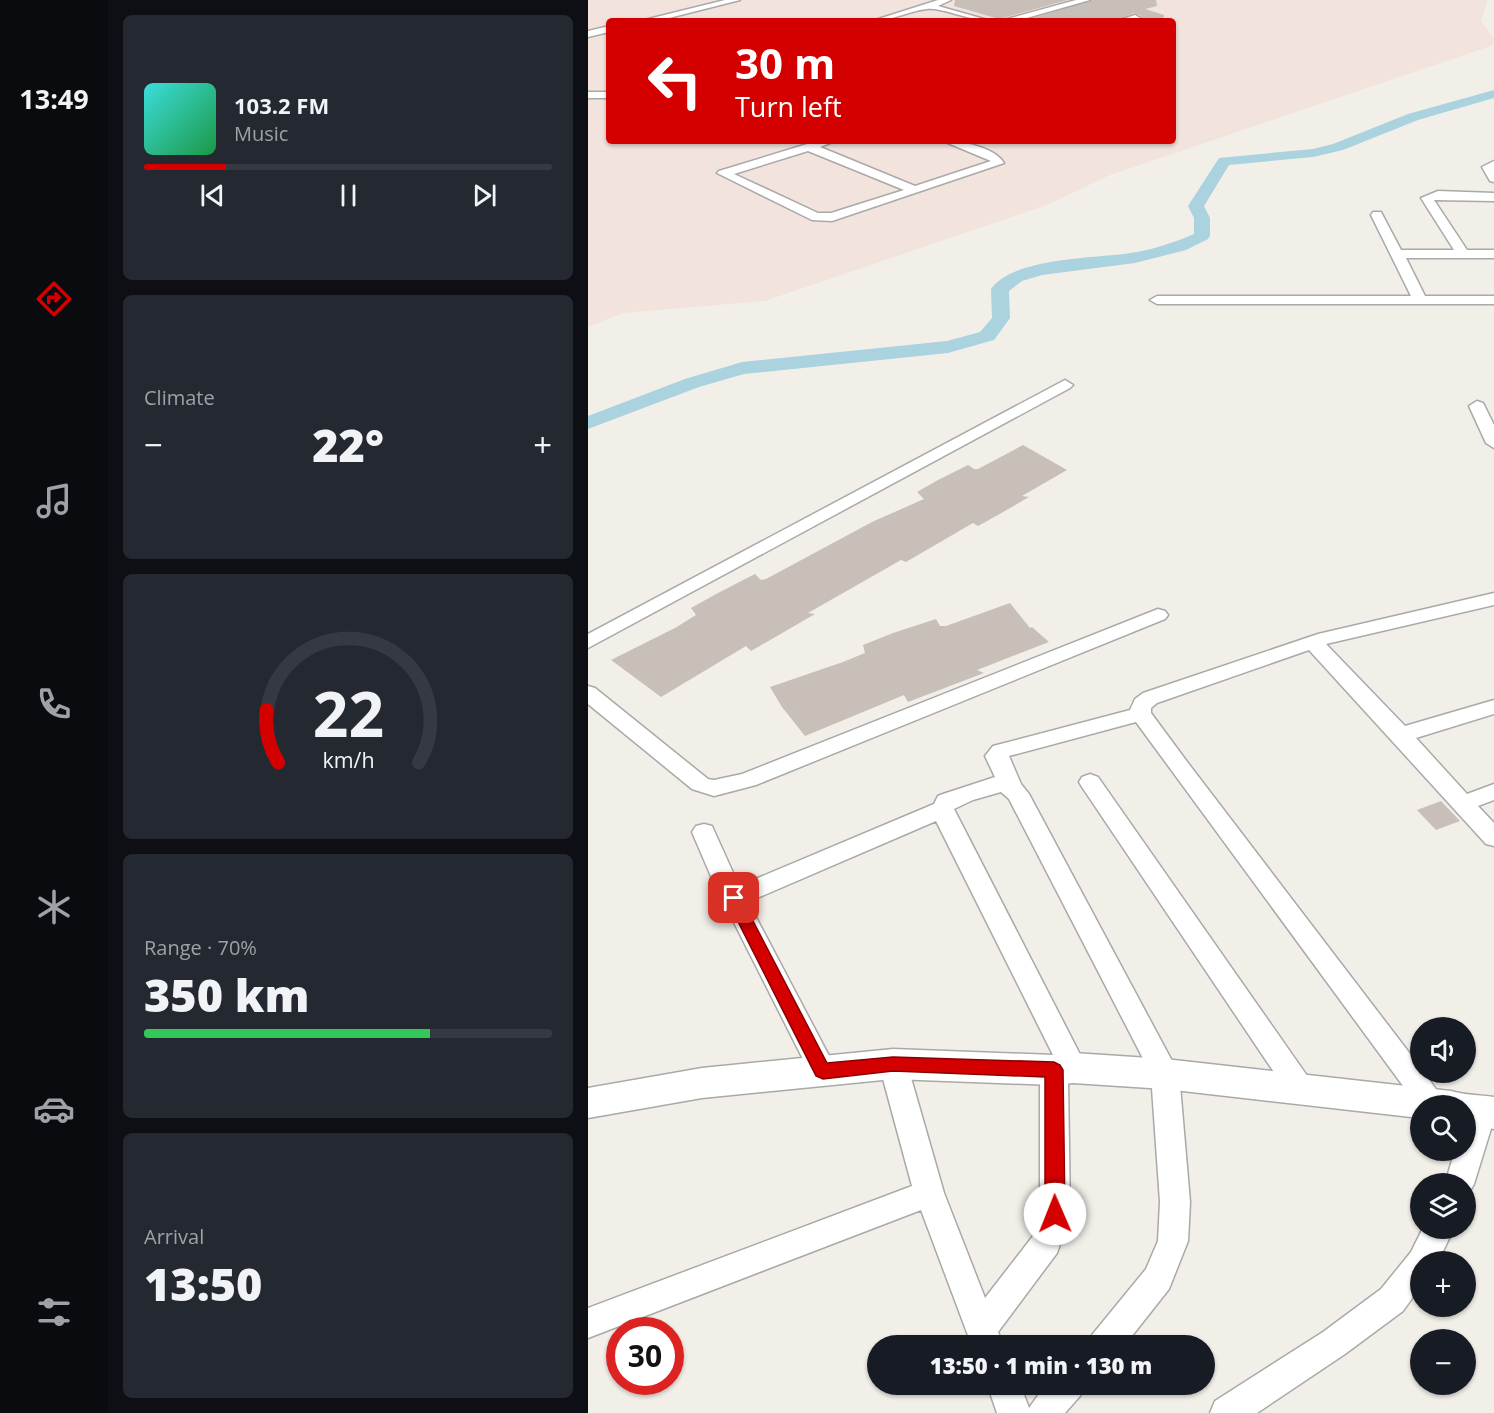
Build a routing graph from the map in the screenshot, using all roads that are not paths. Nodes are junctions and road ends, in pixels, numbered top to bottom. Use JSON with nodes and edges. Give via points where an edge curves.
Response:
{"nodes":[{"id":1,"x":735,"y":0,"type":"edge"},
{"id":2,"x":947,"y":0,"type":"edge"},
{"id":3,"x":1086,"y":0,"type":"edge"},
{"id":4,"x":928,"y":6,"type":"junction"},
{"id":5,"x":658,"y":18,"type":"edge"},
{"id":6,"x":887,"y":18,"type":"edge"},
{"id":7,"x":974,"y":18,"type":"edge"},
{"id":8,"x":1017,"y":18,"type":"edge"},
{"id":9,"x":606,"y":30,"type":"edge"},
{"id":10,"x":588,"y":34,"type":"edge"},
{"id":11,"x":588,"y":94,"type":"edge"},
{"id":12,"x":606,"y":95,"type":"edge"},
{"id":13,"x":819,"y":144,"type":"edge"},
{"id":14,"x":957,"y":144,"type":"edge"},
{"id":15,"x":809,"y":147,"type":"junction"},
{"id":16,"x":1494,"y":164,"type":"edge"},
{"id":17,"x":1494,"y":178,"type":"edge"},
{"id":18,"x":915,"y":190,"type":"junction"},
{"id":19,"x":1494,"y":197,"type":"edge"},
{"id":20,"x":1377,"y":215,"type":"dead end"},
{"id":21,"x":1397,"y":254,"type":"junction"},
{"id":22,"x":1463,"y":254,"type":"junction"},
{"id":23,"x":1494,"y":254,"type":"edge"},
{"id":24,"x":1157,"y":300,"type":"dead end"},
{"id":25,"x":1494,"y":300,"type":"edge"},
{"id":26,"x":1421,"y":301,"type":"junction"},
{"id":27,"x":1065,"y":385,"type":"dead end"},
{"id":28,"x":1477,"y":406,"type":"dead end"},
{"id":29,"x":1494,"y":442,"type":"edge"},
{"id":30,"x":1494,"y":599,"type":"edge"},
{"id":31,"x":1158,"y":615,"type":"dead end"},
{"id":32,"x":588,"y":642,"type":"edge"},
{"id":33,"x":1313,"y":642,"type":"junction"},
{"id":34,"x":588,"y":693,"type":"edge"},
{"id":35,"x":1494,"y":707,"type":"edge"},
{"id":36,"x":1141,"y":714,"type":"junction"},
{"id":37,"x":1401,"y":735,"type":"junction"},
{"id":38,"x":1090,"y":782,"type":"dead end"},
{"id":39,"x":1011,"y":787,"type":"junction"},
{"id":40,"x":1494,"y":792,"type":"edge"},
{"id":41,"x":1464,"y":803,"type":"junction"},
{"id":42,"x":943,"y":809,"type":"junction"},
{"id":43,"x":704,"y":832,"type":"dead end"},
{"id":44,"x":1494,"y":838,"type":"edge"},
{"id":45,"x":734,"y":898,"type":"junction"},
{"id":46,"x":893,"y":1064,"type":"junction"},
{"id":47,"x":1064,"y":1069,"type":"junction"},
{"id":48,"x":823,"y":1071,"type":"junction"},
{"id":49,"x":1166,"y":1074,"type":"junction"},
{"id":50,"x":1300,"y":1088,"type":"junction"},
{"id":51,"x":1458,"y":1095,"type":"edge"},
{"id":52,"x":1410,"y":1102,"type":"edge"},
{"id":53,"x":588,"y":1103,"type":"edge"},
{"id":54,"x":929,"y":1193,"type":"junction"},
{"id":55,"x":1410,"y":1276,"type":"edge"},
{"id":56,"x":588,"y":1323,"type":"edge"},
{"id":57,"x":984,"y":1335,"type":"edge"},
{"id":58,"x":986,"y":1335,"type":"edge"},
{"id":59,"x":1112,"y":1335,"type":"edge"},
{"id":60,"x":1007,"y":1395,"type":"edge"},
{"id":61,"x":1059,"y":1395,"type":"edge"},
{"id":62,"x":1014,"y":1413,"type":"edge"},
{"id":63,"x":1043,"y":1413,"type":"edge"},
{"id":64,"x":1227,"y":1413,"type":"edge"}],
"edges":[{"from":1,"to":5,"type":"street"},
{"from":2,"to":4,"type":"street"},
{"from":3,"to":8,"type":"street"},
{"from":4,"to":6,"type":"street"},
{"from":4,"to":7,"type":"street"},
{"from":9,"to":10,"type":"street"},
{"from":11,"to":12,"type":"street"},
{"from":13,"to":15,"type":"street"},
{"from":14,"to":18,"type":"street","via":[[995,158],[998,163]]},
{"from":15,"to":18,"type":"street"},
{"from":15,"to":18,"type":"street","via":[[723,173],[823,218]]},
{"from":16,"to":17,"type":"street","via":[[1488,167]]},
{"from":19,"to":22,"type":"street","via":[[1427,198]]},
{"from":20,"to":21,"type":"street"},
{"from":21,"to":22,"type":"street"},
{"from":21,"to":26,"type":"street"},
{"from":22,"to":23,"type":"street"},
{"from":24,"to":26,"type":"street"},
{"from":25,"to":26,"type":"street"},
{"from":27,"to":32,"type":"street"},
{"from":28,"to":29,"type":"street"},
{"from":30,"to":33,"type":"street"},
{"from":31,"to":34,"type":"street","via":[[748,780],[714,788],[700,784]]},
{"from":33,"to":36,"type":"street","via":[[1150,698],[1143,702]]},
{"from":33,"to":37,"type":"street"},
{"from":35,"to":37,"type":"street"},
{"from":36,"to":39,"type":"street","via":[[1001,751],[996,756]]},
{"from":36,"to":51,"type":"street"},
{"from":37,"to":41,"type":"street"},
{"from":38,"to":50,"type":"street"},
{"from":39,"to":42,"type":"street","via":[[1002,784],[955,797],[945,802]]},
{"from":39,"to":49,"type":"street","via":[[1024,804]]},
{"from":40,"to":41,"type":"street"},
{"from":41,"to":44,"type":"street"},
{"from":42,"to":45,"type":"street"},
{"from":42,"to":47,"type":"street"},
{"from":43,"to":45,"type":"street"},
{"from":45,"to":48,"type":"street"},
{"from":46,"to":47,"type":"street"},
{"from":46,"to":48,"type":"street"},
{"from":46,"to":54,"type":"street"},
{"from":47,"to":49,"type":"street"},
{"from":47,"to":58,"type":"street","via":[[1055,1214],[1046,1243]]},
{"from":48,"to":53,"type":"street","via":[[702,1083]]},
{"from":49,"to":50,"type":"street"},
{"from":49,"to":59,"type":"street","via":[[1175,1202],[1173,1241],[1158,1279]]},
{"from":50,"to":52,"type":"street"},
{"from":54,"to":56,"type":"street"},
{"from":54,"to":57,"type":"street"},
{"from":55,"to":64,"type":"street","via":[[1392,1300]]},
{"from":60,"to":62,"type":"street"},
{"from":61,"to":63,"type":"street"}]}
